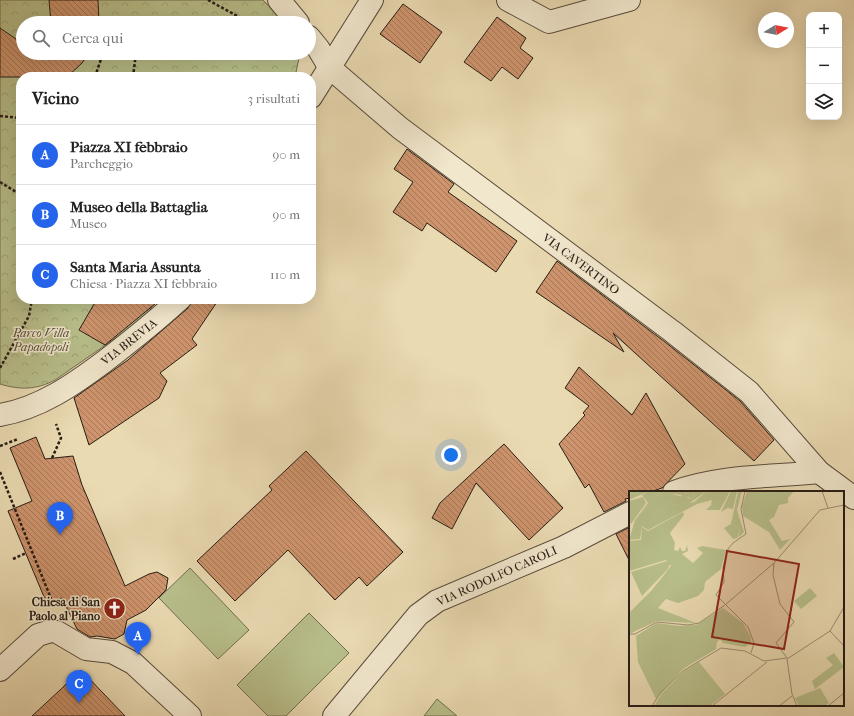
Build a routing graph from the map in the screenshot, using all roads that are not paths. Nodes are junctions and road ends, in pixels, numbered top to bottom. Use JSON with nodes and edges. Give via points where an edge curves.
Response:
{"nodes":[{"id":1,"x":279,"y":0,"type":"edge"},
{"id":2,"x":372,"y":0,"type":"edge"},
{"id":3,"x":508,"y":0,"type":"edge"},
{"id":4,"x":629,"y":0,"type":"edge"},
{"id":5,"x":292,"y":16,"type":"edge"},
{"id":6,"x":316,"y":46,"type":"edge"},
{"id":7,"x":330,"y":68,"type":"junction"},
{"id":8,"x":316,"y":89,"type":"edge"},
{"id":9,"x":175,"y":304,"type":"edge"},
{"id":10,"x":0,"y":415,"type":"edge"},
{"id":11,"x":819,"y":472,"type":"junction"},
{"id":12,"x":677,"y":491,"type":"edge"},
{"id":13,"x":854,"y":498,"type":"edge"},
{"id":14,"x":629,"y":514,"type":"edge"},
{"id":15,"x":0,"y":670,"type":"edge"},
{"id":16,"x":190,"y":716,"type":"edge"},
{"id":17,"x":334,"y":716,"type":"edge"}],
"edges":[{"from":1,"to":5,"type":"street"},
{"from":2,"to":7,"type":"street"},
{"from":3,"to":4,"type":"street","via":[[549,22]]},
{"from":6,"to":7,"type":"street","name":"VIA CAVERTINO"},
{"from":7,"to":8,"type":"street"},
{"from":7,"to":11,"type":"street","name":"VIA CAVERTINO","via":[[400,128],[673,332],[749,392]]},
{"from":9,"to":10,"type":"street","name":"VIA BREVIA","via":[[149,328],[54,397]]},
{"from":11,"to":12,"type":"street","via":[[742,477],[698,484]]},
{"from":11,"to":13,"type":"street","name":"VIA CAVERTINO"},
{"from":14,"to":17,"type":"street","name":"VIA RODOLFO CAROLI","via":[[564,547],[437,601],[418,615]]},
{"from":15,"to":16,"type":"street","via":[[38,635],[44,632],[57,632],[86,649],[112,652],[134,663]]}]}
